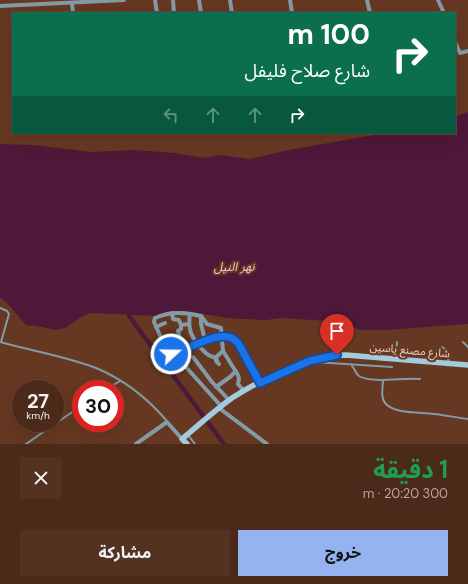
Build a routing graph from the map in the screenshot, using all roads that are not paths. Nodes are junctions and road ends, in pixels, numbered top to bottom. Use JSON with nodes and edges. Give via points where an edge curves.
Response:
{"nodes":[{"id":1,"x":8,"y":0,"type":"edge"},
{"id":2,"x":124,"y":0,"type":"edge"},
{"id":3,"x":155,"y":0,"type":"edge"},
{"id":4,"x":173,"y":0,"type":"edge"},
{"id":5,"x":199,"y":0,"type":"edge"},
{"id":6,"x":230,"y":0,"type":"edge"},
{"id":7,"x":290,"y":0,"type":"edge"},
{"id":8,"x":367,"y":0,"type":"edge"},
{"id":9,"x":438,"y":0,"type":"edge"},
{"id":10,"x":39,"y":2,"type":"edge"},
{"id":11,"x":74,"y":2,"type":"edge"},
{"id":12,"x":8,"y":5,"type":"junction"},
{"id":13,"x":0,"y":6,"type":"edge"},
{"id":14,"x":73,"y":12,"type":"edge"},
{"id":15,"x":157,"y":12,"type":"edge"},
{"id":16,"x":174,"y":12,"type":"edge"},
{"id":17,"x":200,"y":12,"type":"edge"},
{"id":18,"x":232,"y":12,"type":"edge"},
{"id":19,"x":292,"y":12,"type":"edge"},
{"id":20,"x":370,"y":12,"type":"edge"},
{"id":21,"x":444,"y":12,"type":"edge"},
{"id":22,"x":456,"y":44,"type":"edge"},
{"id":23,"x":468,"y":51,"type":"edge"},
{"id":24,"x":0,"y":308,"type":"edge"},
{"id":25,"x":172,"y":313,"type":"junction"},
{"id":26,"x":190,"y":314,"type":"junction"},
{"id":27,"x":201,"y":316,"type":"junction"},
{"id":28,"x":165,"y":323,"type":"dead end"},
{"id":29,"x":189,"y":324,"type":"junction"},
{"id":30,"x":181,"y":325,"type":"junction"},
{"id":31,"x":156,"y":327,"type":"junction"},
{"id":32,"x":222,"y":337,"type":"junction"},
{"id":33,"x":180,"y":339,"type":"dead end"},
{"id":34,"x":205,"y":340,"type":"junction"},
{"id":35,"x":0,"y":342,"type":"edge"},
{"id":36,"x":397,"y":342,"type":"dead end"},
{"id":37,"x":463,"y":342,"type":"dead end"},
{"id":38,"x":173,"y":343,"type":"dead end"},
{"id":39,"x":197,"y":343,"type":"junction"},
{"id":40,"x":164,"y":346,"type":"junction"},
{"id":41,"x":468,"y":346,"type":"edge"},
{"id":42,"x":442,"y":347,"type":"dead end"},
{"id":43,"x":223,"y":351,"type":"junction"},
{"id":44,"x":173,"y":354,"type":"junction"},
{"id":45,"x":193,"y":357,"type":"dead end"},
{"id":46,"x":214,"y":357,"type":"junction"},
{"id":47,"x":396,"y":359,"type":"junction"},
{"id":48,"x":309,"y":361,"type":"junction"},
{"id":49,"x":219,"y":364,"type":"dead end"},
{"id":50,"x":448,"y":364,"type":"junction"},
{"id":51,"x":352,"y":365,"type":"junction"},
{"id":52,"x":468,"y":365,"type":"edge"},
{"id":53,"x":392,"y":367,"type":"dead end"},
{"id":54,"x":236,"y":371,"type":"junction"},
{"id":55,"x":420,"y":379,"type":"dead end"},
{"id":56,"x":118,"y":380,"type":"edge"},
{"id":57,"x":383,"y":380,"type":"junction"},
{"id":58,"x":212,"y":382,"type":"junction"},
{"id":59,"x":260,"y":383,"type":"junction"},
{"id":60,"x":124,"y":384,"type":"edge"},
{"id":61,"x":216,"y":387,"type":"junction"},
{"id":62,"x":204,"y":388,"type":"junction"},
{"id":63,"x":244,"y":391,"type":"junction"},
{"id":64,"x":229,"y":400,"type":"junction"},
{"id":65,"x":220,"y":407,"type":"junction"},
{"id":66,"x":72,"y":412,"type":"edge"},
{"id":67,"x":468,"y":419,"type":"edge"},
{"id":68,"x":167,"y":422,"type":"junction"},
{"id":69,"x":187,"y":434,"type":"junction"},
{"id":70,"x":183,"y":442,"type":"edge"},
{"id":71,"x":260,"y":442,"type":"edge"},
{"id":72,"x":26,"y":444,"type":"edge"},
{"id":73,"x":136,"y":444,"type":"edge"},
{"id":74,"x":195,"y":444,"type":"edge"},
{"id":75,"x":267,"y":444,"type":"edge"}],
"edges":[{"from":1,"to":12,"type":"street"},
{"from":2,"to":11,"type":"street"},
{"from":3,"to":15,"type":"street"},
{"from":4,"to":16,"type":"street"},
{"from":5,"to":17,"type":"street"},
{"from":6,"to":18,"type":"street"},
{"from":7,"to":19,"type":"street"},
{"from":8,"to":20,"type":"street"},
{"from":9,"to":21,"type":"street"},
{"from":10,"to":11,"type":"street"},
{"from":10,"to":12,"type":"street"},
{"from":11,"to":14,"type":"street"},
{"from":12,"to":13,"type":"street"},
{"from":22,"to":23,"type":"street","via":[[460,53]]},
{"from":24,"to":35,"type":"lane","via":[[9,314]]},
{"from":25,"to":26,"type":"street"},
{"from":25,"to":30,"type":"street","via":[[173,319],[180,320]]},
{"from":25,"to":31,"type":"street","via":[[154,319]]},
{"from":26,"to":27,"type":"street"},
{"from":26,"to":29,"type":"street"},
{"from":27,"to":32,"type":"street","via":[[207,324],[220,327]]},
{"from":27,"to":34,"type":"street"},
{"from":28,"to":31,"type":"street"},
{"from":29,"to":30,"type":"street"},
{"from":29,"to":39,"type":"street"},
{"from":30,"to":33,"type":"street","via":[[178,331]]},
{"from":31,"to":40,"type":"street"},
{"from":32,"to":34,"type":"street"},
{"from":32,"to":43,"type":"street"},
{"from":32,"to":59,"type":"street","via":[[236,340]]},
{"from":34,"to":39,"type":"street"},
{"from":35,"to":56,"type":"lane","via":[[84,364]]},
{"from":36,"to":47,"type":"lane"},
{"from":37,"to":41,"type":"lane"},
{"from":38,"to":40,"type":"street"},
{"from":39,"to":44,"type":"street"},
{"from":39,"to":46,"type":"street","via":[[207,354]]},
{"from":40,"to":44,"type":"street"},
{"from":42,"to":50,"type":"lane","via":[[449,353]]},
{"from":43,"to":46,"type":"street"},
{"from":43,"to":54,"type":"street"},
{"from":44,"to":62,"type":"street"},
{"from":45,"to":58,"type":"street"},
{"from":46,"to":49,"type":"street"},
{"from":47,"to":48,"type":"main road","name":"شارع مصنع ياسين","via":[[337,355]]},
{"from":47,"to":50,"type":"main road","name":"شارع مصنع ياسين"},
{"from":48,"to":51,"type":"lane"},
{"from":48,"to":59,"type":"main road","name":"شارع مصنع ياسين"},
{"from":50,"to":52,"type":"main road","name":"شارع مصنع ياسين"},
{"from":51,"to":53,"type":"lane"},
{"from":51,"to":57,"type":"lane","via":[[360,377]]},
{"from":54,"to":61,"type":"street"},
{"from":54,"to":63,"type":"street","via":[[239,376],[238,384]]},
{"from":55,"to":57,"type":"lane"},
{"from":57,"to":67,"type":"lane","via":[[382,398],[390,407],[408,412]]},
{"from":58,"to":61,"type":"street"},
{"from":58,"to":62,"type":"street"},
{"from":59,"to":63,"type":"main road","name":"شارع مصنع ياسين"},
{"from":60,"to":68,"type":"lane"},
{"from":61,"to":64,"type":"street"},
{"from":62,"to":65,"type":"street"},
{"from":63,"to":64,"type":"main road","name":"شارع مصنع ياسين"},
{"from":64,"to":65,"type":"main road","name":"شارع مصنع ياسين"},
{"from":65,"to":69,"type":"main road","name":"شارع مصنع ياسين"},
{"from":65,"to":71,"type":"street"},
{"from":66,"to":72,"type":"lane"},
{"from":68,"to":70,"type":"street"},
{"from":68,"to":73,"type":"street"},
{"from":69,"to":70,"type":"main road","name":"شارع مصنع ياسين"},
{"from":69,"to":74,"type":"lane"},
{"from":71,"to":75,"type":"street"}]}
